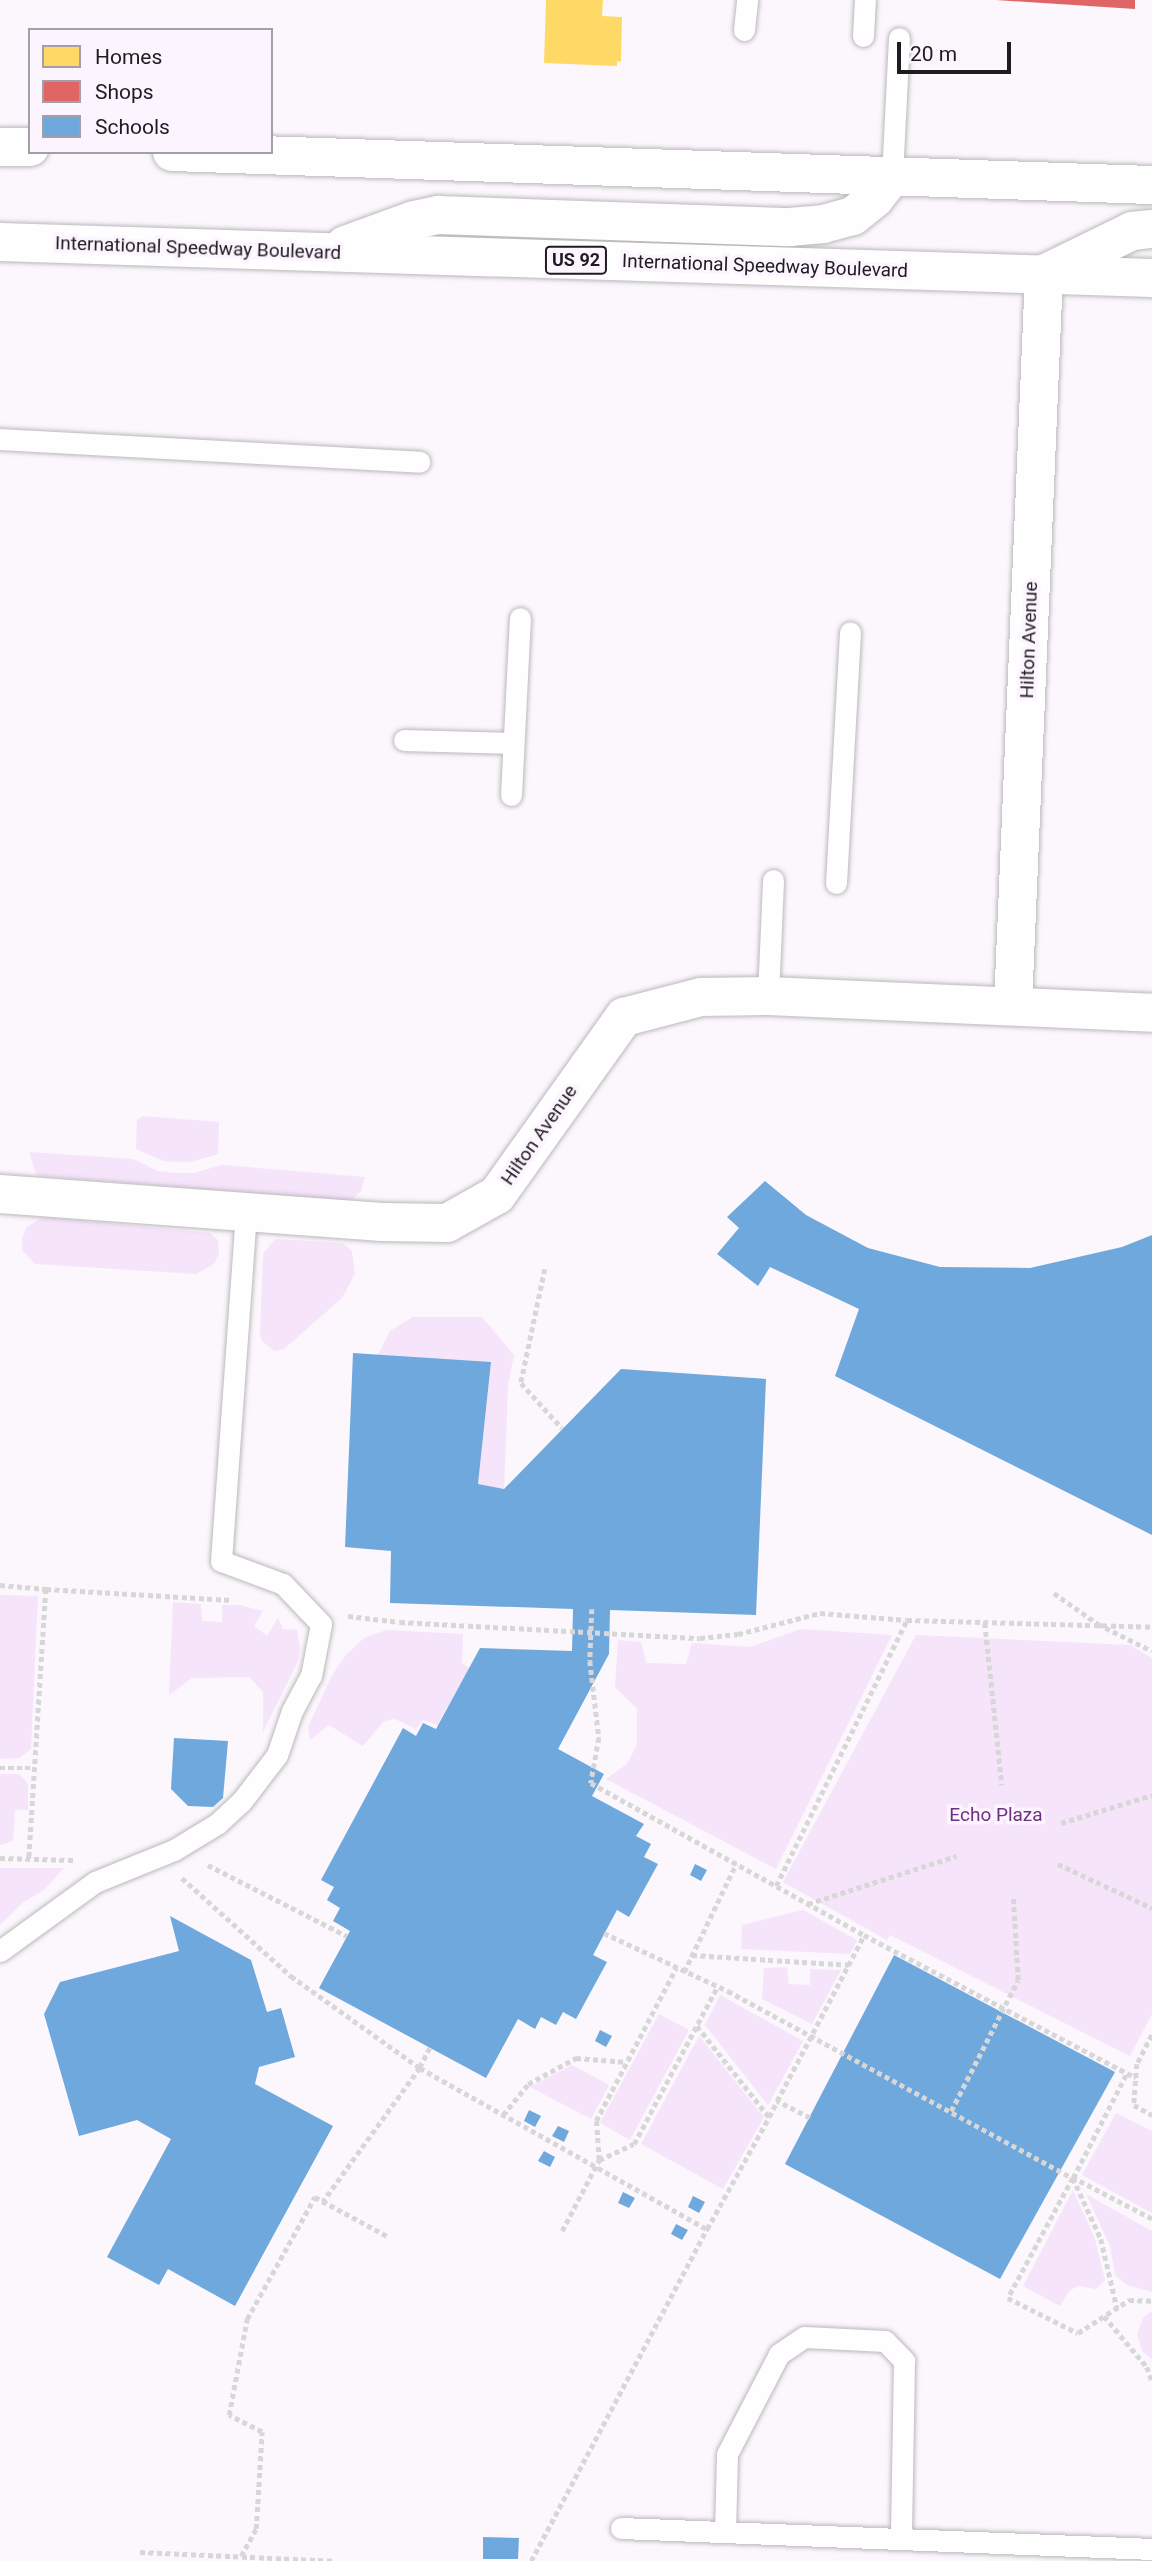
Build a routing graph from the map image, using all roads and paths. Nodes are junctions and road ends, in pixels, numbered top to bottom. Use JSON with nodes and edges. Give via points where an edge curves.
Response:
{"nodes":[{"id":1,"x":747,"y":0,"type":"edge"},
{"id":2,"x":865,"y":0,"type":"edge"},
{"id":3,"x":744,"y":30,"type":"dead end"},
{"id":4,"x":863,"y":36,"type":"dead end"},
{"id":5,"x":899,"y":38,"type":"dead end"},
{"id":6,"x":0,"y":146,"type":"edge"},
{"id":7,"x":28,"y":148,"type":"edge"},
{"id":8,"x":232,"y":154,"type":"edge"},
{"id":9,"x":892,"y":176,"type":"junction"},
{"id":10,"x":1152,"y":185,"type":"edge"},
{"id":11,"x":1152,"y":229,"type":"edge"},
{"id":12,"x":0,"y":242,"type":"edge"},
{"id":13,"x":327,"y":252,"type":"junction"},
{"id":14,"x":1044,"y":274,"type":"junction"},
{"id":15,"x":1152,"y":278,"type":"edge"},
{"id":16,"x":0,"y":439,"type":"edge"},
{"id":17,"x":419,"y":462,"type":"dead end"},
{"id":18,"x":520,"y":618,"type":"dead end"},
{"id":19,"x":850,"y":632,"type":"dead end"},
{"id":20,"x":404,"y":740,"type":"dead end"},
{"id":21,"x":513,"y":743,"type":"junction"},
{"id":22,"x":511,"y":795,"type":"dead end"},
{"id":23,"x":773,"y":880,"type":"dead end"},
{"id":24,"x":836,"y":883,"type":"dead end"},
{"id":25,"x":768,"y":996,"type":"junction"},
{"id":26,"x":1013,"y":1005,"type":"junction"},
{"id":27,"x":1152,"y":1013,"type":"edge"},
{"id":28,"x":0,"y":1194,"type":"edge"},
{"id":29,"x":246,"y":1212,"type":"junction"},
{"id":30,"x":545,"y":1269,"type":"dead end"},
{"id":31,"x":562,"y":1429,"type":"dead end"},
{"id":32,"x":0,"y":1585,"type":"edge"},
{"id":33,"x":46,"y":1589,"type":"junction"},
{"id":34,"x":1054,"y":1593,"type":"dead end"},
{"id":35,"x":237,"y":1600,"type":"dead end"},
{"id":36,"x":592,"y":1609,"type":"dead end"},
{"id":37,"x":310,"y":1612,"type":"junction"},
{"id":38,"x":907,"y":1620,"type":"junction"},
{"id":39,"x":985,"y":1623,"type":"junction"},
{"id":40,"x":1098,"y":1624,"type":"junction"},
{"id":41,"x":1152,"y":1627,"type":"edge"},
{"id":42,"x":591,"y":1632,"type":"junction"},
{"id":43,"x":1152,"y":1651,"type":"edge"},
{"id":44,"x":0,"y":1768,"type":"edge"},
{"id":45,"x":34,"y":1768,"type":"junction"},
{"id":46,"x":1002,"y":1785,"type":"dead end"},
{"id":47,"x":1152,"y":1795,"type":"edge"},
{"id":48,"x":1061,"y":1823,"type":"dead end"},
{"id":49,"x":956,"y":1856,"type":"dead end"},
{"id":50,"x":29,"y":1859,"type":"dead end"},
{"id":51,"x":197,"y":1859,"type":"dead end"},
{"id":52,"x":139,"y":1863,"type":"junction"},
{"id":53,"x":736,"y":1864,"type":"junction"},
{"id":54,"x":1058,"y":1864,"type":"dead end"},
{"id":55,"x":776,"y":1886,"type":"junction"},
{"id":56,"x":1013,"y":1895,"type":"dead end"},
{"id":57,"x":808,"y":1904,"type":"junction"},
{"id":58,"x":1152,"y":1908,"type":"edge"},
{"id":59,"x":604,"y":1933,"type":"dead end"},
{"id":60,"x":864,"y":1935,"type":"junction"},
{"id":61,"x":347,"y":1936,"type":"dead end"},
{"id":62,"x":0,"y":1951,"type":"edge"},
{"id":63,"x":692,"y":1955,"type":"junction"},
{"id":64,"x":849,"y":1965,"type":"junction"},
{"id":65,"x":676,"y":1968,"type":"junction"},
{"id":66,"x":684,"y":1972,"type":"junction"},
{"id":67,"x":717,"y":1987,"type":"junction"},
{"id":68,"x":1004,"y":2009,"type":"junction"},
{"id":69,"x":697,"y":2026,"type":"junction"},
{"id":70,"x":1152,"y":2035,"type":"edge"},
{"id":71,"x":812,"y":2036,"type":"junction"},
{"id":72,"x":430,"y":2048,"type":"dead end"},
{"id":73,"x":627,"y":2062,"type":"junction"},
{"id":74,"x":419,"y":2068,"type":"junction"},
{"id":75,"x":1127,"y":2073,"type":"junction"},
{"id":76,"x":1136,"y":2078,"type":"junction"},
{"id":77,"x":777,"y":2101,"type":"junction"},
{"id":78,"x":951,"y":2111,"type":"junction"},
{"id":79,"x":503,"y":2115,"type":"junction"},
{"id":80,"x":1152,"y":2115,"type":"edge"},
{"id":81,"x":769,"y":2117,"type":"junction"},
{"id":82,"x":810,"y":2118,"type":"dead end"},
{"id":83,"x":599,"y":2160,"type":"junction"},
{"id":84,"x":596,"y":2167,"type":"junction"},
{"id":85,"x":1073,"y":2178,"type":"junction"},
{"id":86,"x":323,"y":2202,"type":"junction"},
{"id":87,"x":1152,"y":2219,"type":"edge"},
{"id":88,"x":707,"y":2230,"type":"junction"},
{"id":89,"x":562,"y":2231,"type":"dead end"},
{"id":90,"x":387,"y":2236,"type":"dead end"},
{"id":91,"x":1152,"y":2301,"type":"edge"},
{"id":92,"x":1117,"y":2308,"type":"junction"},
{"id":93,"x":1104,"y":2316,"type":"junction"},
{"id":94,"x":1152,"y":2381,"type":"edge"},
{"id":95,"x":621,"y":2528,"type":"dead end"},
{"id":96,"x":725,"y":2532,"type":"junction"},
{"id":97,"x":901,"y":2539,"type":"junction"},
{"id":98,"x":1152,"y":2549,"type":"edge"},
{"id":99,"x":140,"y":2552,"type":"dead end"},
{"id":100,"x":241,"y":2557,"type":"junction"},
{"id":101,"x":335,"y":2561,"type":"edge"},
{"id":102,"x":531,"y":2561,"type":"edge"}],
"edges":[{"from":1,"to":3,"type":"lane"},
{"from":2,"to":4,"type":"lane"},
{"from":5,"to":9,"type":"lane"},
{"from":6,"to":7,"type":"main road"},
{"from":8,"to":9,"type":"main road"},
{"from":9,"to":10,"type":"main road"},
{"from":9,"to":13,"type":"main road","via":[[853,216],[823,224],[790,227],[438,215]]},
{"from":11,"to":14,"type":"main road","via":[[1132,231]]},
{"from":12,"to":13,"type":"main road","name":"International Speedway Boulevard","number":"US 92"},
{"from":13,"to":14,"type":"main road","name":"International Speedway Boulevard","number":"US 92"},
{"from":14,"to":15,"type":"main road","name":"International Speedway Boulevard","number":"US 92"},
{"from":14,"to":26,"type":"main road","name":"Hilton Avenue"},
{"from":16,"to":17,"type":"lane"},
{"from":18,"to":21,"type":"lane"},
{"from":19,"to":24,"type":"lane"},
{"from":20,"to":21,"type":"lane"},
{"from":21,"to":22,"type":"lane"},
{"from":23,"to":25,"type":"lane"},
{"from":25,"to":26,"type":"main road","name":"Hilton Avenue"},
{"from":25,"to":29,"type":"main road","name":"Hilton Avenue","via":[[701,997],[624,1017],[497,1195],[447,1223]]},
{"from":26,"to":27,"type":"main road","name":"Hilton Avenue"},
{"from":28,"to":29,"type":"main road","name":"Hilton Avenue"},
{"from":29,"to":37,"type":"lane","via":[[221,1561],[283,1584]]},
{"from":30,"to":31,"type":"path","via":[[521,1383]]},
{"from":32,"to":33,"type":"path"},
{"from":33,"to":35,"type":"path"},
{"from":33,"to":45,"type":"path"},
{"from":34,"to":40,"type":"path"},
{"from":36,"to":42,"type":"path"},
{"from":37,"to":42,"type":"path","via":[[400,1622]]},
{"from":37,"to":52,"type":"lane","via":[[321,1624],[311,1676],[292,1711],[277,1755],[241,1802],[217,1824],[174,1850]]},
{"from":38,"to":39,"type":"path"},
{"from":38,"to":42,"type":"path","via":[[820,1613],[738,1634],[700,1638]]},
{"from":38,"to":55,"type":"path"},
{"from":39,"to":40,"type":"path"},
{"from":39,"to":46,"type":"path"},
{"from":40,"to":41,"type":"path"},
{"from":40,"to":43,"type":"path"},
{"from":42,"to":53,"type":"path","via":[[599,1738],[591,1783]]},
{"from":44,"to":45,"type":"path"},
{"from":45,"to":50,"type":"path"},
{"from":47,"to":48,"type":"path"},
{"from":49,"to":57,"type":"path"},
{"from":51,"to":61,"type":"path"},
{"from":52,"to":62,"type":"lane","via":[[95,1881]]},
{"from":52,"to":74,"type":"path","via":[[171,1868],[291,1976]]},
{"from":53,"to":55,"type":"path"},
{"from":53,"to":63,"type":"path"},
{"from":54,"to":58,"type":"path"},
{"from":55,"to":57,"type":"path"},
{"from":56,"to":68,"type":"path","via":[[1018,1980]]},
{"from":57,"to":60,"type":"path"},
{"from":59,"to":65,"type":"path"},
{"from":60,"to":64,"type":"path"},
{"from":60,"to":68,"type":"path"},
{"from":63,"to":64,"type":"path"},
{"from":63,"to":66,"type":"path"},
{"from":64,"to":71,"type":"path"},
{"from":65,"to":66,"type":"path"},
{"from":65,"to":73,"type":"path"},
{"from":66,"to":67,"type":"path"},
{"from":67,"to":69,"type":"path"},
{"from":67,"to":71,"type":"path"},
{"from":68,"to":75,"type":"path"},
{"from":68,"to":78,"type":"path"},
{"from":69,"to":81,"type":"path"},
{"from":69,"to":83,"type":"path","via":[[634,2144]]},
{"from":70,"to":76,"type":"path","via":[[1137,2064]]},
{"from":71,"to":77,"type":"path"},
{"from":71,"to":78,"type":"path"},
{"from":72,"to":74,"type":"path"},
{"from":73,"to":79,"type":"path","via":[[576,2058],[528,2084]]},
{"from":73,"to":83,"type":"path","via":[[596,2121]]},
{"from":74,"to":79,"type":"path"},
{"from":74,"to":86,"type":"path"},
{"from":75,"to":76,"type":"path"},
{"from":75,"to":85,"type":"path"},
{"from":76,"to":80,"type":"path","via":[[1134,2105]]},
{"from":77,"to":81,"type":"path"},
{"from":77,"to":82,"type":"path"},
{"from":78,"to":85,"type":"path"},
{"from":79,"to":84,"type":"path"},
{"from":81,"to":88,"type":"path"},
{"from":83,"to":84,"type":"path"},
{"from":84,"to":88,"type":"path"},
{"from":84,"to":89,"type":"path"},
{"from":85,"to":87,"type":"path"},
{"from":85,"to":92,"type":"path","via":[[1101,2239]]},
{"from":85,"to":93,"type":"path","via":[[1008,2298],[1078,2333]]},
{"from":86,"to":90,"type":"path"},
{"from":86,"to":100,"type":"path","via":[[315,2197],[247,2319],[229,2415],[262,2432],[256,2529]]},
{"from":88,"to":102,"type":"path"},
{"from":91,"to":92,"type":"path","via":[[1129,2300]]},
{"from":92,"to":93,"type":"path"},
{"from":93,"to":94,"type":"path","via":[[1147,2367]]},
{"from":95,"to":96,"type":"lane"},
{"from":96,"to":97,"type":"lane"},
{"from":96,"to":97,"type":"lane","via":[[727,2454],[779,2354],[804,2337],[884,2341],[904,2361]]},
{"from":97,"to":98,"type":"lane"},
{"from":99,"to":100,"type":"path"},
{"from":100,"to":101,"type":"path"}]}
